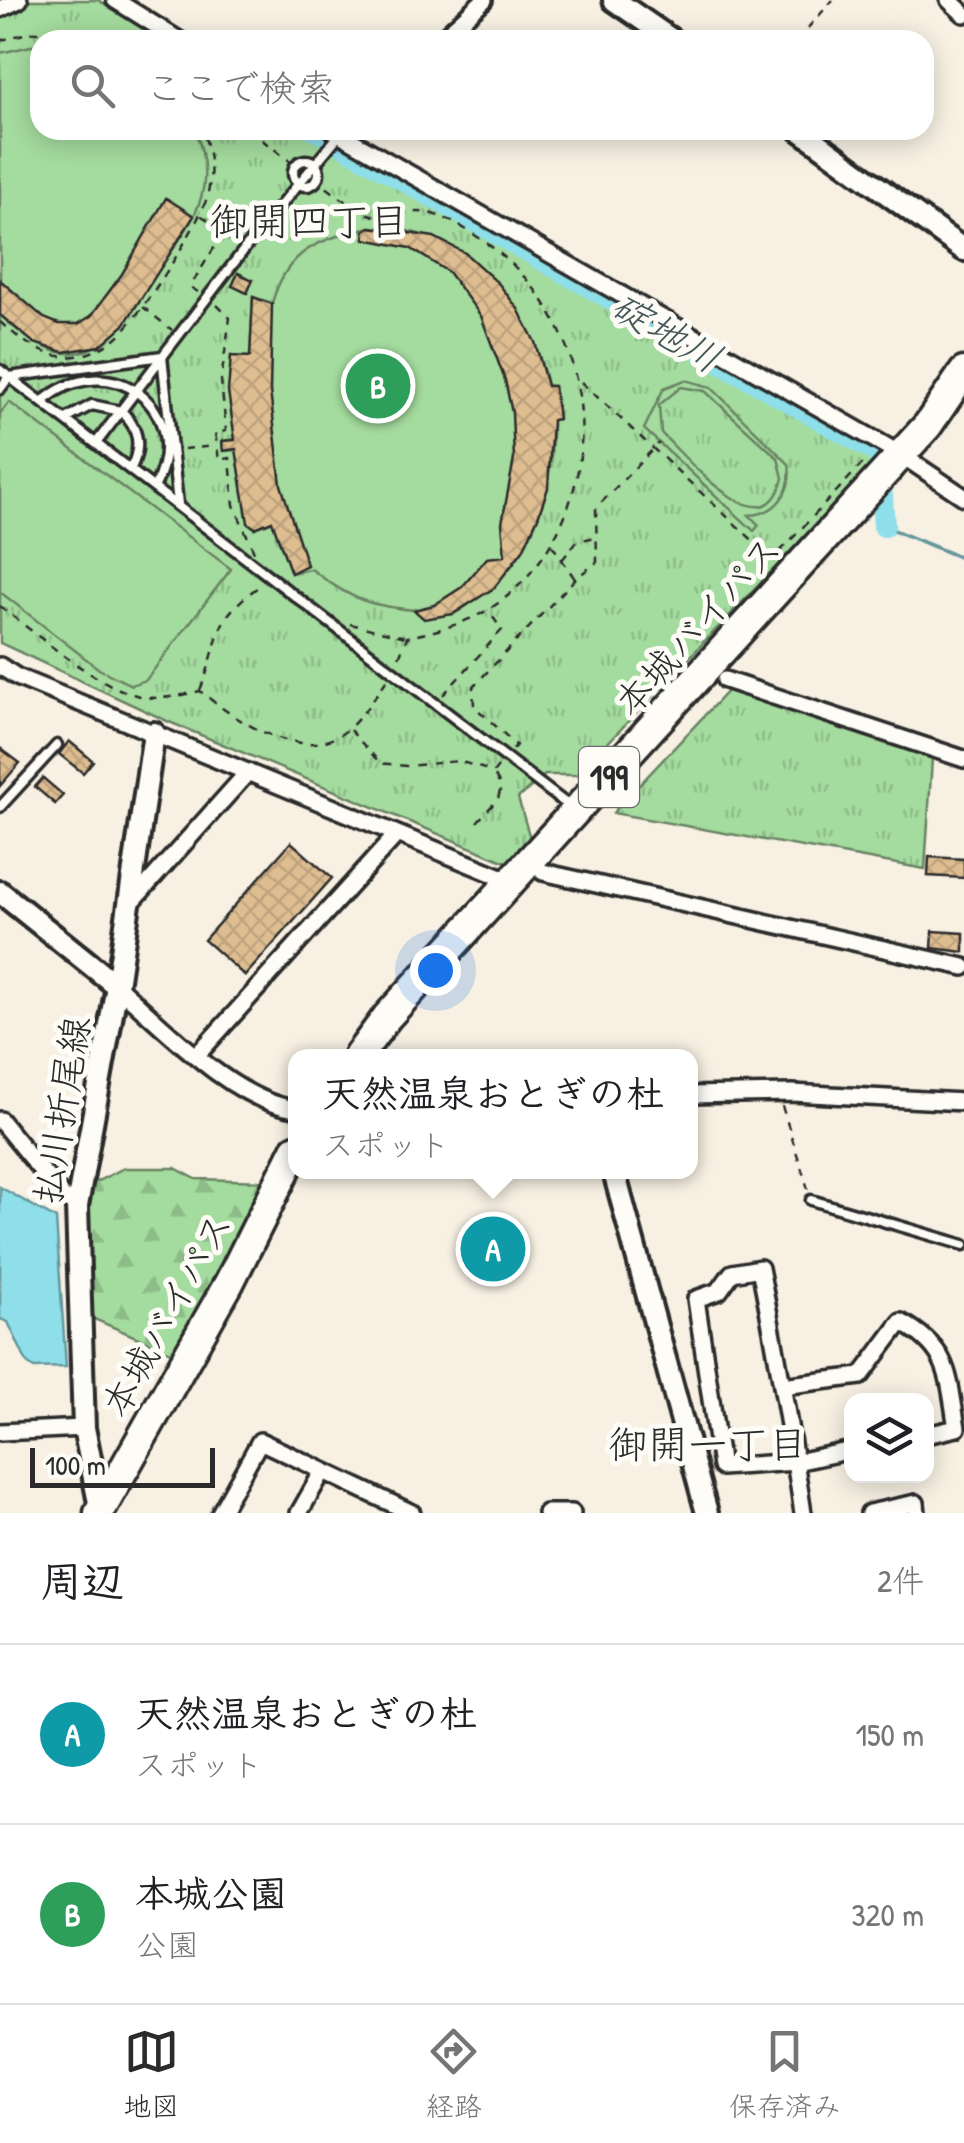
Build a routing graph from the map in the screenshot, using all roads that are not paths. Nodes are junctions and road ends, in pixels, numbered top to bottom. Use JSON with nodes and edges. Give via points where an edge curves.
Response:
{"nodes":[{"id":1,"x":19,"y":0,"type":"edge"},
{"id":2,"x":115,"y":0,"type":"edge"},
{"id":3,"x":484,"y":0,"type":"edge"},
{"id":4,"x":614,"y":0,"type":"edge"},
{"id":5,"x":949,"y":0,"type":"edge"},
{"id":6,"x":0,"y":9,"type":"edge"},
{"id":7,"x":964,"y":14,"type":"edge"},
{"id":8,"x":163,"y":30,"type":"edge"},
{"id":9,"x":451,"y":30,"type":"edge"},
{"id":10,"x":658,"y":30,"type":"edge"},
{"id":11,"x":332,"y":140,"type":"edge"},
{"id":12,"x":355,"y":140,"type":"edge"},
{"id":13,"x":814,"y":140,"type":"edge"},
{"id":14,"x":314,"y":162,"type":"junction"},
{"id":15,"x":298,"y":183,"type":"junction"},
{"id":16,"x":964,"y":250,"type":"edge"},
{"id":17,"x":162,"y":356,"type":"junction"},
{"id":18,"x":0,"y":370,"type":"edge"},
{"id":19,"x":964,"y":372,"type":"edge"},
{"id":20,"x":9,"y":377,"type":"junction"},
{"id":21,"x":0,"y":388,"type":"edge"},
{"id":22,"x":136,"y":391,"type":"junction"},
{"id":23,"x":964,"y":400,"type":"edge"},
{"id":24,"x":42,"y":402,"type":"junction"},
{"id":25,"x":121,"y":411,"type":"junction"},
{"id":26,"x":66,"y":420,"type":"junction"},
{"id":27,"x":97,"y":442,"type":"junction"},
{"id":28,"x":906,"y":459,"type":"junction"},
{"id":29,"x":131,"y":468,"type":"junction"},
{"id":30,"x":154,"y":486,"type":"junction"},
{"id":31,"x":964,"y":496,"type":"edge"},
{"id":32,"x":874,"y":498,"type":"junction"},
{"id":33,"x":178,"y":504,"type":"junction"},
{"id":34,"x":0,"y":666,"type":"edge"},
{"id":35,"x":725,"y":680,"type":"junction"},
{"id":36,"x":154,"y":733,"type":"junction"},
{"id":37,"x":57,"y":745,"type":"dead end"},
{"id":38,"x":964,"y":759,"type":"edge"},
{"id":39,"x":248,"y":772,"type":"junction"},
{"id":40,"x":0,"y":806,"type":"edge"},
{"id":41,"x":576,"y":812,"type":"junction"},
{"id":42,"x":397,"y":834,"type":"junction"},
{"id":43,"x":543,"y":872,"type":"junction"},
{"id":44,"x":511,"y":881,"type":"junction"},
{"id":45,"x":0,"y":892,"type":"edge"},
{"id":46,"x":130,"y":904,"type":"junction"},
{"id":47,"x":964,"y":967,"type":"edge"},
{"id":48,"x":117,"y":986,"type":"junction"},
{"id":49,"x":363,"y":1049,"type":"edge"},
{"id":50,"x":383,"y":1049,"type":"edge"},
{"id":51,"x":198,"y":1056,"type":"junction"},
{"id":52,"x":698,"y":1095,"type":"edge"},
{"id":53,"x":964,"y":1102,"type":"edge"},
{"id":54,"x":288,"y":1109,"type":"edge"},
{"id":55,"x":0,"y":1120,"type":"edge"},
{"id":56,"x":288,"y":1165,"type":"edge"},
{"id":57,"x":300,"y":1179,"type":"edge"},
{"id":58,"x":616,"y":1179,"type":"edge"},
{"id":59,"x":811,"y":1200,"type":"road end"},
{"id":60,"x":77,"y":1206,"type":"junction"},
{"id":61,"x":964,"y":1245,"type":"edge"},
{"id":62,"x":782,"y":1386,"type":"junction"},
{"id":63,"x":84,"y":1428,"type":"junction"},
{"id":64,"x":0,"y":1432,"type":"edge"},
{"id":65,"x":934,"y":1433,"type":"edge"},
{"id":66,"x":844,"y":1452,"type":"edge"},
{"id":67,"x":796,"y":1462,"type":"junction"},
{"id":68,"x":323,"y":1470,"type":"junction"},
{"id":69,"x":377,"y":1507,"type":"edge"},
{"id":70,"x":104,"y":1512,"type":"edge"},
{"id":71,"x":220,"y":1513,"type":"edge"},
{"id":72,"x":299,"y":1513,"type":"edge"},
{"id":73,"x":412,"y":1513,"type":"edge"},
{"id":74,"x":546,"y":1513,"type":"edge"},
{"id":75,"x":572,"y":1513,"type":"edge"},
{"id":76,"x":708,"y":1513,"type":"edge"},
{"id":77,"x":803,"y":1513,"type":"edge"},
{"id":78,"x":868,"y":1513,"type":"edge"},
{"id":79,"x":918,"y":1513,"type":"edge"}],
"edges":[{"from":1,"to":6,"type":"street"},
{"from":2,"to":8,"type":"street"},
{"from":3,"to":9,"type":"street"},
{"from":4,"to":10,"type":"street"},
{"from":5,"to":7,"type":"street"},
{"from":11,"to":14,"type":"lane"},
{"from":12,"to":28,"type":"street"},
{"from":13,"to":16,"type":"street"},
{"from":14,"to":15,"type":"lane"},
{"from":14,"to":15,"type":"lane","via":[[296,165]]},
{"from":14,"to":15,"type":"lane","via":[[317,180]]},
{"from":15,"to":17,"type":"lane"},
{"from":17,"to":20,"type":"lane"},
{"from":17,"to":22,"type":"lane"},
{"from":17,"to":33,"type":"lane"},
{"from":18,"to":20,"type":"lane"},
{"from":19,"to":28,"type":"highway","name":"本城バイパス","number":"199"},
{"from":20,"to":21,"type":"lane"},
{"from":20,"to":24,"type":"lane"},
{"from":22,"to":24,"type":"lane","via":[[87,378]]},
{"from":22,"to":25,"type":"lane"},
{"from":22,"to":30,"type":"lane","via":[[157,414],[166,442]]},
{"from":23,"to":28,"type":"highway","name":"本城バイパス","number":"199","via":[[941,435]]},
{"from":24,"to":26,"type":"lane"},
{"from":25,"to":26,"type":"lane","via":[[92,404]]},
{"from":25,"to":27,"type":"lane"},
{"from":25,"to":29,"type":"lane","via":[[136,431]]},
{"from":26,"to":27,"type":"lane"},
{"from":27,"to":29,"type":"lane"},
{"from":28,"to":31,"type":"street"},
{"from":28,"to":32,"type":"highway","name":"本城バイパス","number":"199"},
{"from":29,"to":30,"type":"lane"},
{"from":30,"to":33,"type":"lane"},
{"from":32,"to":35,"type":"highway","name":"本城バイパス","number":"199"},
{"from":32,"to":41,"type":"highway","name":"本城バイパス","number":"199"},
{"from":33,"to":41,"type":"lane"},
{"from":34,"to":36,"type":"street"},
{"from":35,"to":38,"type":"street"},
{"from":35,"to":43,"type":"highway","name":"本城バイパス","number":"199"},
{"from":36,"to":39,"type":"street"},
{"from":36,"to":46,"type":"street"},
{"from":37,"to":40,"type":"lane"},
{"from":39,"to":42,"type":"street"},
{"from":39,"to":46,"type":"street"},
{"from":41,"to":44,"type":"highway","name":"本城バイパス","number":"199"},
{"from":42,"to":44,"type":"street"},
{"from":42,"to":51,"type":"street"},
{"from":43,"to":47,"type":"street"},
{"from":43,"to":50,"type":"highway","name":"本城バイパス","number":"199"},
{"from":44,"to":49,"type":"highway","name":"本城バイパス","number":"199"},
{"from":45,"to":48,"type":"street","name":"払川折尾線"},
{"from":46,"to":48,"type":"street"},
{"from":48,"to":51,"type":"street"},
{"from":48,"to":60,"type":"street","name":"払川折尾線"},
{"from":51,"to":54,"type":"street","via":[[268,1106]]},
{"from":52,"to":53,"type":"street"},
{"from":55,"to":60,"type":"street"},
{"from":56,"to":70,"type":"highway","name":"本城バイパス"},
{"from":57,"to":70,"type":"highway","name":"本城バイパス"},
{"from":58,"to":76,"type":"street"},
{"from":59,"to":61,"type":"lane"},
{"from":60,"to":63,"type":"street","name":"払川折尾線"},
{"from":62,"to":65,"type":"street","via":[[862,1376],[901,1322],[945,1360],[957,1428]]},
{"from":62,"to":67,"type":"street"},
{"from":62,"to":67,"type":"street","via":[[760,1268],[732,1273],[719,1292],[696,1299],[721,1467]]},
{"from":63,"to":64,"type":"street"},
{"from":63,"to":70,"type":"street","name":"払川折尾線"},
{"from":66,"to":67,"type":"street"},
{"from":67,"to":77,"type":"street"},
{"from":68,"to":69,"type":"street"},
{"from":68,"to":71,"type":"street","via":[[260,1441]]},
{"from":68,"to":72,"type":"street"},
{"from":69,"to":73,"type":"street"},
{"from":74,"to":75,"type":"street"},
{"from":78,"to":79,"type":"street","via":[[916,1504]]}]}
